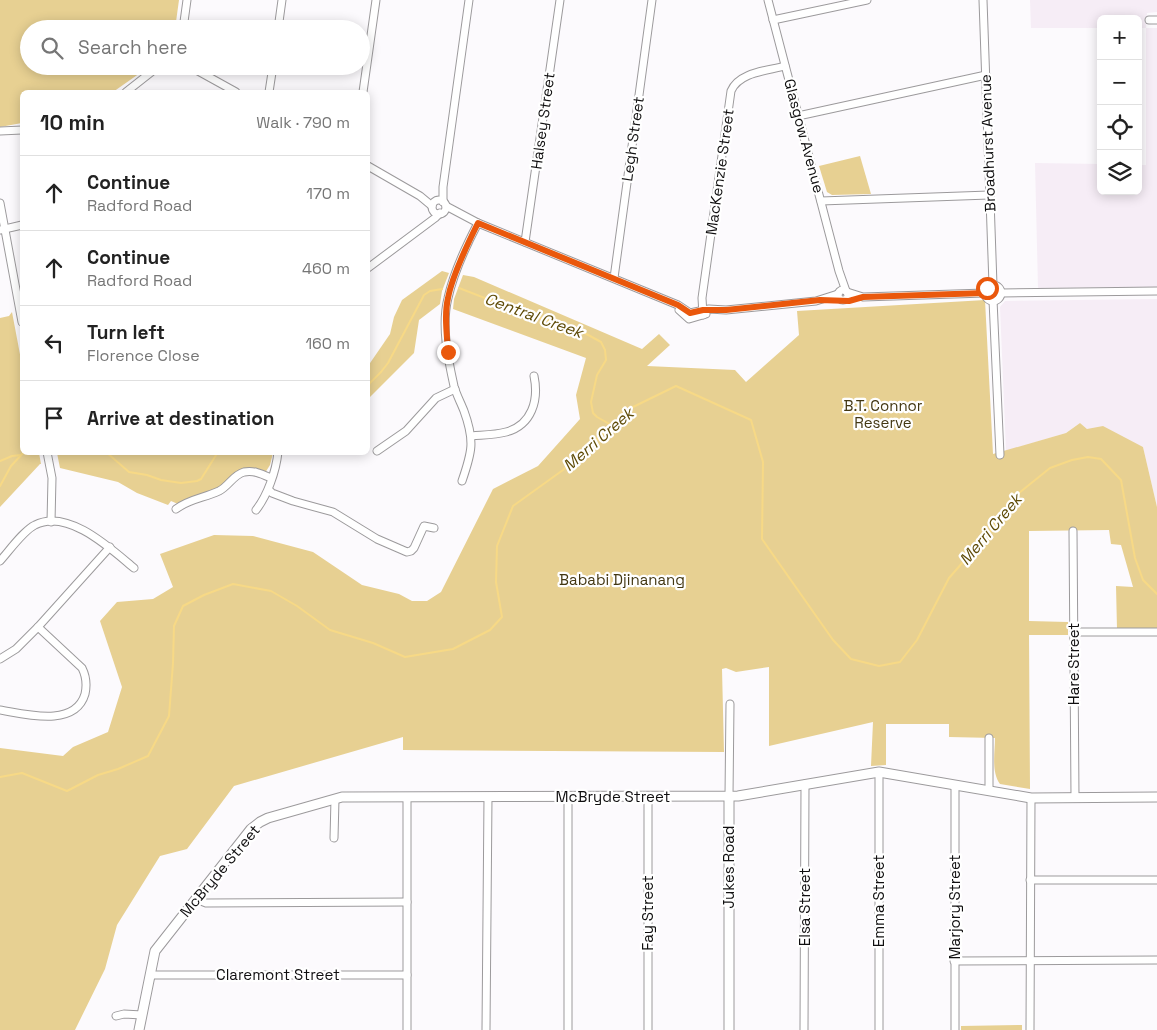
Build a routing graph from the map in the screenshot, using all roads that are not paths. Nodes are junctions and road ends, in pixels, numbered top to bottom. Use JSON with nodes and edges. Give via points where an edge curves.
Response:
{"nodes":[{"id":1,"x":187,"y":0,"type":"edge"},
{"id":2,"x":282,"y":0,"type":"edge"},
{"id":3,"x":376,"y":0,"type":"edge"},
{"id":4,"x":470,"y":0,"type":"edge"},
{"id":5,"x":560,"y":0,"type":"edge"},
{"id":6,"x":652,"y":0,"type":"edge"},
{"id":7,"x":768,"y":0,"type":"edge"},
{"id":8,"x":867,"y":0,"type":"edge"},
{"id":9,"x":983,"y":0,"type":"edge"},
{"id":10,"x":184,"y":20,"type":"edge"},
{"id":11,"x":279,"y":20,"type":"edge"},
{"id":12,"x":773,"y":20,"type":"junction"},
{"id":13,"x":1149,"y":20,"type":"dead end"},
{"id":14,"x":1157,"y":20,"type":"edge"},
{"id":15,"x":370,"y":42,"type":"edge"},
{"id":16,"x":785,"y":66,"type":"junction"},
{"id":17,"x":148,"y":75,"type":"edge"},
{"id":18,"x":205,"y":75,"type":"edge"},
{"id":19,"x":272,"y":75,"type":"edge"},
{"id":20,"x":365,"y":75,"type":"edge"},
{"id":21,"x":986,"y":75,"type":"junction"},
{"id":22,"x":129,"y":90,"type":"edge"},
{"id":23,"x":232,"y":90,"type":"edge"},
{"id":24,"x":269,"y":90,"type":"edge"},
{"id":25,"x":363,"y":90,"type":"edge"},
{"id":26,"x":798,"y":116,"type":"junction"},
{"id":27,"x":20,"y":130,"type":"edge"},
{"id":28,"x":20,"y":130,"type":"edge"},
{"id":29,"x":0,"y":131,"type":"edge"},
{"id":30,"x":0,"y":137,"type":"edge"},
{"id":31,"x":370,"y":167,"type":"edge"},
{"id":32,"x":989,"y":195,"type":"junction"},
{"id":33,"x":821,"y":202,"type":"junction"},
{"id":34,"x":0,"y":203,"type":"edge"},
{"id":35,"x":439,"y":206,"type":"junction"},
{"id":36,"x":478,"y":223,"type":"junction"},
{"id":37,"x":20,"y":225,"type":"edge"},
{"id":38,"x":2,"y":229,"type":"edge"},
{"id":39,"x":525,"y":242,"type":"junction"},
{"id":40,"x":370,"y":266,"type":"edge"},
{"id":41,"x":614,"y":278,"type":"junction"},
{"id":42,"x":993,"y":285,"type":"junction"},
{"id":43,"x":1157,"y":290,"type":"edge"},
{"id":44,"x":985,"y":293,"type":"junction"},
{"id":45,"x":1000,"y":293,"type":"junction"},
{"id":46,"x":843,"y":295,"type":"junction"},
{"id":47,"x":993,"y":300,"type":"junction"},
{"id":48,"x":20,"y":312,"type":"edge"},
{"id":49,"x":703,"y":312,"type":"junction"},
{"id":50,"x":534,"y":376,"type":"dead end"},
{"id":51,"x":455,"y":388,"type":"junction"},
{"id":52,"x":472,"y":436,"type":"junction"},
{"id":53,"x":377,"y":451,"type":"dead end"},
{"id":54,"x":48,"y":455,"type":"edge"},
{"id":55,"x":278,"y":455,"type":"edge"},
{"id":56,"x":1000,"y":455,"type":"dead end"},
{"id":57,"x":271,"y":478,"type":"junction"},
{"id":58,"x":462,"y":481,"type":"dead end"},
{"id":59,"x":269,"y":490,"type":"junction"},
{"id":60,"x":176,"y":509,"type":"dead end"},
{"id":61,"x":256,"y":510,"type":"dead end"},
{"id":62,"x":51,"y":522,"type":"junction"},
{"id":63,"x":434,"y":528,"type":"dead end"},
{"id":64,"x":1073,"y":531,"type":"dead end"},
{"id":65,"x":110,"y":547,"type":"junction"},
{"id":66,"x":0,"y":561,"type":"edge"},
{"id":67,"x":134,"y":568,"type":"dead end"},
{"id":68,"x":38,"y":627,"type":"junction"},
{"id":69,"x":1074,"y":632,"type":"junction"},
{"id":70,"x":1157,"y":632,"type":"edge"},
{"id":71,"x":0,"y":659,"type":"edge"},
{"id":72,"x":730,"y":704,"type":"dead end"},
{"id":73,"x":0,"y":710,"type":"edge"},
{"id":74,"x":989,"y":738,"type":"dead end"},
{"id":75,"x":879,"y":772,"type":"junction"},
{"id":76,"x":805,"y":784,"type":"junction"},
{"id":77,"x":956,"y":785,"type":"junction"},
{"id":78,"x":989,"y":790,"type":"junction"},
{"id":79,"x":568,"y":796,"type":"junction"},
{"id":80,"x":648,"y":796,"type":"junction"},
{"id":81,"x":729,"y":796,"type":"junction"},
{"id":82,"x":406,"y":797,"type":"junction"},
{"id":83,"x":488,"y":797,"type":"junction"},
{"id":84,"x":1075,"y":797,"type":"junction"},
{"id":85,"x":1157,"y":797,"type":"edge"},
{"id":86,"x":1031,"y":798,"type":"junction"},
{"id":87,"x":335,"y":799,"type":"junction"},
{"id":88,"x":334,"y":838,"type":"dead end"},
{"id":89,"x":1030,"y":880,"type":"junction"},
{"id":90,"x":1157,"y":880,"type":"edge"},
{"id":91,"x":196,"y":899,"type":"junction"},
{"id":92,"x":407,"y":902,"type":"junction"},
{"id":93,"x":1157,"y":960,"type":"edge"},
{"id":94,"x":954,"y":961,"type":"junction"},
{"id":95,"x":1030,"y":961,"type":"junction"},
{"id":96,"x":407,"y":974,"type":"junction"},
{"id":97,"x":150,"y":975,"type":"junction"},
{"id":98,"x":142,"y":1015,"type":"junction"},
{"id":99,"x":116,"y":1016,"type":"dead end"},
{"id":100,"x":139,"y":1030,"type":"edge"},
{"id":101,"x":407,"y":1030,"type":"edge"},
{"id":102,"x":486,"y":1030,"type":"edge"},
{"id":103,"x":568,"y":1030,"type":"edge"},
{"id":104,"x":648,"y":1030,"type":"edge"},
{"id":105,"x":729,"y":1030,"type":"edge"},
{"id":106,"x":804,"y":1030,"type":"edge"},
{"id":107,"x":879,"y":1030,"type":"edge"},
{"id":108,"x":955,"y":1030,"type":"edge"},
{"id":109,"x":1030,"y":1030,"type":"edge"}],
"edges":[{"from":1,"to":10,"type":"street"},
{"from":2,"to":11,"type":"street"},
{"from":3,"to":15,"type":"street"},
{"from":4,"to":35,"type":"street"},
{"from":5,"to":39,"type":"street","name":"Halsey Street"},
{"from":6,"to":41,"type":"street","name":"Legh Street"},
{"from":7,"to":12,"type":"street","name":"Glasgow Avenue"},
{"from":8,"to":12,"type":"street"},
{"from":9,"to":21,"type":"street","name":"Broadhurst Avenue"},
{"from":12,"to":16,"type":"street","name":"Glasgow Avenue"},
{"from":13,"to":14,"type":"street"},
{"from":16,"to":26,"type":"street","name":"Glasgow Avenue"},
{"from":16,"to":49,"type":"street","name":"MacKenzie Street","via":[[742,77],[734,84],[702,298]]},
{"from":17,"to":22,"type":"street"},
{"from":18,"to":23,"type":"street"},
{"from":19,"to":24,"type":"street"},
{"from":20,"to":25,"type":"street"},
{"from":21,"to":26,"type":"street"},
{"from":21,"to":32,"type":"street","name":"Broadhurst Avenue"},
{"from":26,"to":33,"type":"street","name":"Glasgow Avenue"},
{"from":27,"to":29,"type":"street"},
{"from":28,"to":30,"type":"street"},
{"from":31,"to":35,"type":"street"},
{"from":32,"to":33,"type":"street"},
{"from":32,"to":42,"type":"street","name":"Broadhurst Avenue"},
{"from":33,"to":46,"type":"street","name":"Glasgow Avenue"},
{"from":34,"to":38,"type":"street"},
{"from":35,"to":36,"type":"street"},
{"from":35,"to":40,"type":"street","via":[[428,223]]},
{"from":36,"to":39,"type":"street"},
{"from":36,"to":51,"type":"street","via":[[448,299],[446,332]]},
{"from":37,"to":38,"type":"street"},
{"from":38,"to":48,"type":"street"},
{"from":39,"to":41,"type":"street"},
{"from":41,"to":49,"type":"street","via":[[690,313]]},
{"from":42,"to":44,"type":"street"},
{"from":42,"to":45,"type":"street"},
{"from":43,"to":45,"type":"street"},
{"from":44,"to":46,"type":"street"},
{"from":44,"to":47,"type":"street","via":[[988,299]]},
{"from":45,"to":47,"type":"street"},
{"from":46,"to":49,"type":"street"},
{"from":47,"to":56,"type":"street"},
{"from":50,"to":52,"type":"street","via":[[534,408],[524,422],[504,432]]},
{"from":51,"to":52,"type":"street"},
{"from":51,"to":53,"type":"street","via":[[436,398],[406,431]]},
{"from":52,"to":58,"type":"street","via":[[470,457]]},
{"from":54,"to":62,"type":"street","via":[[52,478]]},
{"from":55,"to":57,"type":"street"},
{"from":57,"to":59,"type":"street"},
{"from":57,"to":60,"type":"street","via":[[242,472],[220,490],[187,501]]},
{"from":59,"to":61,"type":"street"},
{"from":59,"to":63,"type":"street","via":[[293,501],[333,512],[377,540],[407,552],[414,548],[423,525]]},
{"from":62,"to":65,"type":"street","via":[[72,525]]},
{"from":62,"to":66,"type":"street","via":[[31,527]]},
{"from":64,"to":69,"type":"street","name":"Hare Street"},
{"from":65,"to":67,"type":"street"},
{"from":65,"to":68,"type":"street"},
{"from":68,"to":71,"type":"street","via":[[16,649]]},
{"from":68,"to":73,"type":"street","via":[[82,668],[86,682],[84,698],[75,710],[58,716]]},
{"from":69,"to":70,"type":"street"},
{"from":69,"to":84,"type":"street","name":"Hare Street"},
{"from":72,"to":81,"type":"street","name":"Jukes Road"},
{"from":74,"to":78,"type":"street"},
{"from":75,"to":76,"type":"street","name":"McBryde Street"},
{"from":75,"to":77,"type":"street","name":"McBryde Street"},
{"from":75,"to":107,"type":"street","name":"Emma Street"},
{"from":76,"to":81,"type":"street","name":"McBryde Street"},
{"from":76,"to":106,"type":"street","name":"Elsa Street"},
{"from":77,"to":78,"type":"street","name":"McBryde Street"},
{"from":77,"to":94,"type":"street","name":"Marjory Street"},
{"from":78,"to":86,"type":"street","name":"McBryde Street"},
{"from":79,"to":80,"type":"street","name":"McBryde Street"},
{"from":79,"to":83,"type":"street","name":"McBryde Street"},
{"from":79,"to":103,"type":"street"},
{"from":80,"to":81,"type":"street","name":"McBryde Street"},
{"from":80,"to":104,"type":"street","name":"Fay Street"},
{"from":81,"to":105,"type":"street","name":"Jukes Road"},
{"from":82,"to":83,"type":"street","name":"McBryde Street"},
{"from":82,"to":87,"type":"street","name":"McBryde Street"},
{"from":82,"to":92,"type":"street"},
{"from":83,"to":102,"type":"street"},
{"from":84,"to":85,"type":"street","name":"McBryde Street"},
{"from":84,"to":86,"type":"street","name":"McBryde Street"},
{"from":86,"to":89,"type":"street"},
{"from":87,"to":88,"type":"street"},
{"from":87,"to":91,"type":"street","name":"McBryde Street","via":[[256,824]]},
{"from":89,"to":90,"type":"street"},
{"from":89,"to":95,"type":"street"},
{"from":91,"to":92,"type":"street","via":[[206,903]]},
{"from":91,"to":97,"type":"street","name":"McBryde Street","via":[[157,947]]},
{"from":92,"to":96,"type":"street"},
{"from":93,"to":95,"type":"street"},
{"from":94,"to":95,"type":"street"},
{"from":94,"to":108,"type":"street","name":"Marjory Street"},
{"from":95,"to":109,"type":"street"},
{"from":96,"to":97,"type":"street","name":"Claremont Street"},
{"from":96,"to":101,"type":"street"},
{"from":97,"to":98,"type":"street","name":"McBryde Street"},
{"from":98,"to":99,"type":"street"},
{"from":98,"to":100,"type":"street","name":"McBryde Street"}]}
